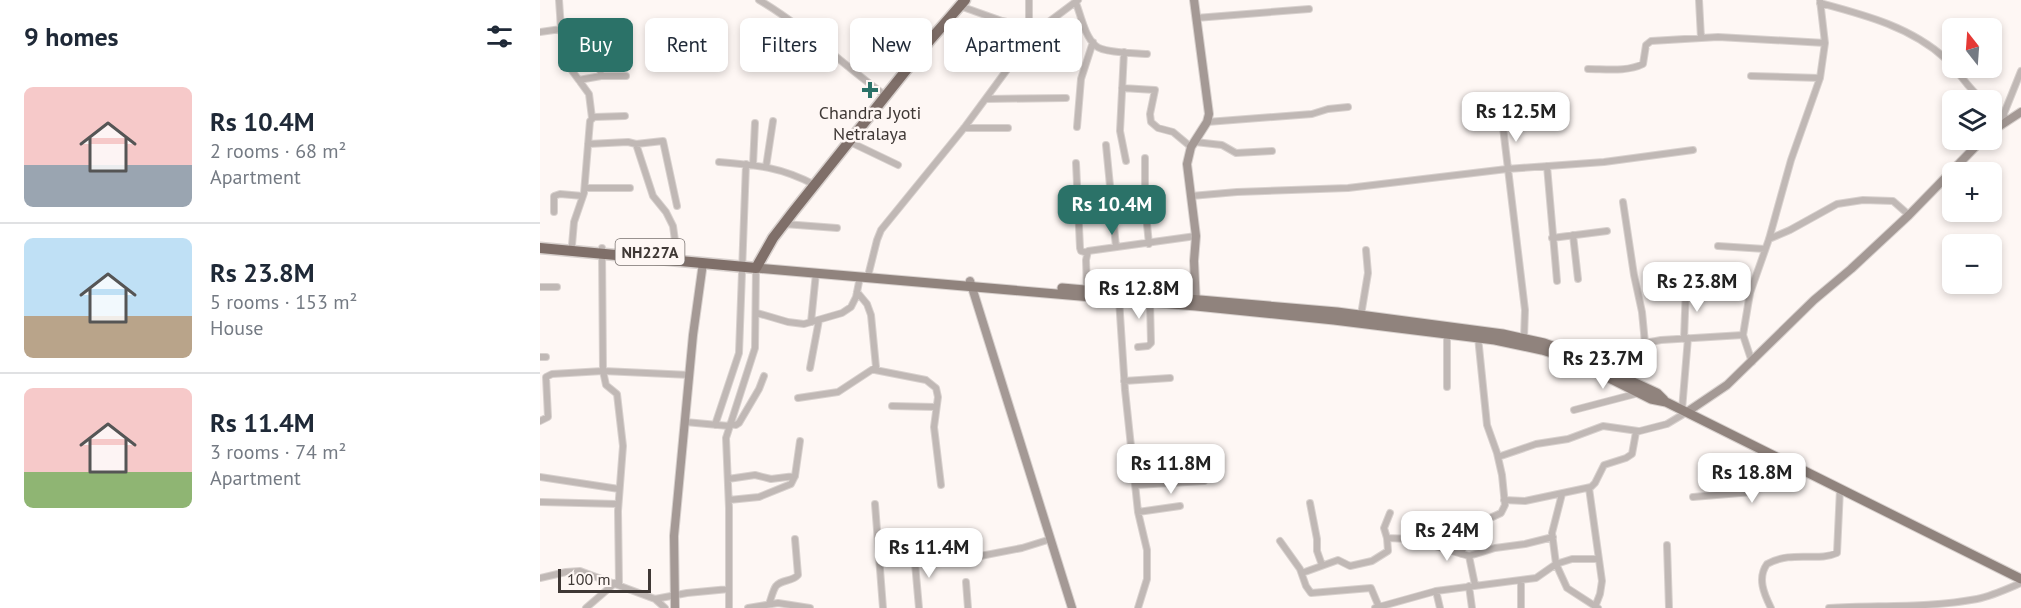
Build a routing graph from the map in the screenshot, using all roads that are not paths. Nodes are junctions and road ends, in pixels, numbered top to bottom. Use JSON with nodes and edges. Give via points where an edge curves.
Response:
{"nodes":[{"id":1,"x":559,"y":0,"type":"edge"},
{"id":2,"x":759,"y":0,"type":"edge"},
{"id":3,"x":1029,"y":0,"type":"edge"},
{"id":4,"x":1194,"y":0,"type":"edge"},
{"id":5,"x":1699,"y":0,"type":"edge"},
{"id":6,"x":1820,"y":1,"type":"edge"},
{"id":7,"x":1077,"y":2,"type":"edge"},
{"id":8,"x":962,"y":3,"type":"edge"},
{"id":9,"x":1309,"y":9,"type":"dead end"},
{"id":10,"x":560,"y":18,"type":"edge"},
{"id":11,"x":995,"y":18,"type":"edge"},
{"id":12,"x":1029,"y":18,"type":"edge"},
{"id":13,"x":1054,"y":18,"type":"edge"},
{"id":14,"x":1196,"y":18,"type":"junction"},
{"id":15,"x":558,"y":29,"type":"edge"},
{"id":16,"x":540,"y":32,"type":"edge"},
{"id":17,"x":1701,"y":38,"type":"junction"},
{"id":18,"x":1093,"y":42,"type":"junction"},
{"id":19,"x":1825,"y":43,"type":"junction"},
{"id":20,"x":1124,"y":52,"type":"junction"},
{"id":21,"x":1147,"y":54,"type":"dead end"},
{"id":22,"x":1588,"y":69,"type":"dead end"},
{"id":23,"x":574,"y":72,"type":"edge"},
{"id":24,"x":601,"y":72,"type":"edge"},
{"id":25,"x":1006,"y":72,"type":"edge"},
{"id":26,"x":2021,"y":72,"type":"edge"},
{"id":27,"x":602,"y":76,"type":"junction"},
{"id":28,"x":627,"y":76,"type":"dead end"},
{"id":29,"x":1750,"y":76,"type":"dead end"},
{"id":30,"x":1820,"y":78,"type":"junction"},
{"id":31,"x":579,"y":80,"type":"junction"},
{"id":32,"x":1122,"y":88,"type":"junction"},
{"id":33,"x":1969,"y":90,"type":"edge"},
{"id":34,"x":887,"y":97,"type":"junction"},
{"id":35,"x":1065,"y":98,"type":"dead end"},
{"id":36,"x":986,"y":99,"type":"junction"},
{"id":37,"x":1348,"y":107,"type":"dead end"},
{"id":38,"x":2021,"y":112,"type":"edge"},
{"id":39,"x":625,"y":116,"type":"dead end"},
{"id":40,"x":2002,"y":116,"type":"edge"},
{"id":41,"x":592,"y":118,"type":"junction"},
{"id":42,"x":2005,"y":118,"type":"junction"},
{"id":43,"x":1502,"y":119,"type":"dead end"},
{"id":44,"x":773,"y":120,"type":"dead end"},
{"id":45,"x":2002,"y":121,"type":"edge"},
{"id":46,"x":756,"y":123,"type":"dead end"},
{"id":47,"x":1208,"y":123,"type":"junction"},
{"id":48,"x":1077,"y":127,"type":"dead end"},
{"id":49,"x":964,"y":128,"type":"junction"},
{"id":50,"x":1008,"y":128,"type":"dead end"},
{"id":51,"x":850,"y":142,"type":"junction"},
{"id":52,"x":588,"y":144,"type":"junction"},
{"id":53,"x":636,"y":144,"type":"junction"},
{"id":54,"x":1106,"y":145,"type":"dead end"},
{"id":55,"x":1193,"y":145,"type":"junction"},
{"id":56,"x":1693,"y":150,"type":"dead end"},
{"id":57,"x":1972,"y":150,"type":"edge"},
{"id":58,"x":1272,"y":151,"type":"dead end"},
{"id":59,"x":1145,"y":158,"type":"dead end"},
{"id":60,"x":1126,"y":161,"type":"dead end"},
{"id":61,"x":719,"y":162,"type":"dead end"},
{"id":62,"x":1076,"y":163,"type":"dead end"},
{"id":63,"x":750,"y":164,"type":"junction"},
{"id":64,"x":898,"y":165,"type":"dead end"},
{"id":65,"x":1547,"y":166,"type":"junction"},
{"id":66,"x":766,"y":167,"type":"junction"},
{"id":67,"x":1507,"y":169,"type":"junction"},
{"id":68,"x":815,"y":185,"type":"junction"},
{"id":69,"x":585,"y":188,"type":"junction"},
{"id":70,"x":630,"y":188,"type":"dead end"},
{"id":71,"x":583,"y":196,"type":"junction"},
{"id":72,"x":1191,"y":196,"type":"junction"},
{"id":73,"x":1623,"y":202,"type":"dead end"},
{"id":74,"x":677,"y":206,"type":"dead end"},
{"id":75,"x":554,"y":212,"type":"dead end"},
{"id":76,"x":1909,"y":215,"type":"junction"},
{"id":77,"x":784,"y":224,"type":"junction"},
{"id":78,"x":837,"y":228,"type":"dead end"},
{"id":79,"x":1607,"y":231,"type":"dead end"},
{"id":80,"x":1573,"y":235,"type":"junction"},
{"id":81,"x":1196,"y":236,"type":"junction"},
{"id":82,"x":1552,"y":238,"type":"junction"},
{"id":83,"x":1769,"y":239,"type":"junction"},
{"id":84,"x":540,"y":243,"type":"edge"},
{"id":85,"x":1149,"y":244,"type":"junction"},
{"id":86,"x":572,"y":245,"type":"junction"},
{"id":87,"x":1718,"y":246,"type":"dead end"},
{"id":88,"x":1116,"y":247,"type":"junction"},
{"id":89,"x":540,"y":248,"type":"edge"},
{"id":90,"x":1765,"y":249,"type":"junction"},
{"id":91,"x":602,"y":250,"type":"junction"},
{"id":92,"x":1366,"y":250,"type":"dead end"},
{"id":93,"x":1087,"y":253,"type":"junction"},
{"id":94,"x":677,"y":255,"type":"junction"},
{"id":95,"x":703,"y":263,"type":"junction"},
{"id":96,"x":741,"y":264,"type":"junction"},
{"id":97,"x":758,"y":265,"type":"junction"},
{"id":98,"x":816,"y":273,"type":"junction"},
{"id":99,"x":865,"y":274,"type":"junction"},
{"id":100,"x":1578,"y":279,"type":"dead end"},
{"id":101,"x":1557,"y":281,"type":"dead end"},
{"id":102,"x":971,"y":284,"type":"junction"},
{"id":103,"x":557,"y":286,"type":"dead end"},
{"id":104,"x":540,"y":287,"type":"edge"},
{"id":105,"x":1686,"y":287,"type":"dead end"},
{"id":106,"x":1087,"y":290,"type":"junction"},
{"id":107,"x":857,"y":292,"type":"junction"},
{"id":108,"x":1119,"y":299,"type":"junction"},
{"id":109,"x":1150,"y":302,"type":"junction"},
{"id":110,"x":1196,"y":302,"type":"junction"},
{"id":111,"x":757,"y":313,"type":"junction"},
{"id":112,"x":1361,"y":315,"type":"junction"},
{"id":113,"x":819,"y":320,"type":"junction"},
{"id":114,"x":811,"y":322,"type":"junction"},
{"id":115,"x":1447,"y":334,"type":"junction"},
{"id":116,"x":1743,"y":335,"type":"junction"},
{"id":117,"x":1478,"y":338,"type":"junction"},
{"id":118,"x":1524,"y":338,"type":"junction"},
{"id":119,"x":1686,"y":339,"type":"junction"},
{"id":120,"x":1645,"y":343,"type":"junction"},
{"id":121,"x":1138,"y":347,"type":"dead end"},
{"id":122,"x":1578,"y":356,"type":"junction"},
{"id":123,"x":1752,"y":362,"type":"junction"},
{"id":124,"x":810,"y":368,"type":"dead end"},
{"id":125,"x":875,"y":370,"type":"junction"},
{"id":126,"x":603,"y":371,"type":"junction"},
{"id":127,"x":690,"y":375,"type":"junction"},
{"id":128,"x":764,"y":376,"type":"dead end"},
{"id":129,"x":1170,"y":378,"type":"dead end"},
{"id":130,"x":1124,"y":381,"type":"junction"},
{"id":131,"x":1447,"y":387,"type":"dead end"},
{"id":132,"x":1639,"y":393,"type":"junction"},
{"id":133,"x":798,"y":398,"type":"dead end"},
{"id":134,"x":1665,"y":402,"type":"junction"},
{"id":135,"x":892,"y":406,"type":"dead end"},
{"id":136,"x":936,"y":407,"type":"junction"},
{"id":137,"x":1574,"y":410,"type":"dead end"},
{"id":138,"x":1685,"y":411,"type":"junction"},
{"id":139,"x":540,"y":421,"type":"edge"},
{"id":140,"x":685,"y":422,"type":"junction"},
{"id":141,"x":715,"y":425,"type":"junction"},
{"id":142,"x":729,"y":425,"type":"junction"},
{"id":143,"x":1638,"y":431,"type":"junction"},
{"id":144,"x":800,"y":441,"type":"dead end"},
{"id":145,"x":1763,"y":452,"type":"junction"},
{"id":146,"x":1201,"y":455,"type":"dead end"},
{"id":147,"x":1498,"y":457,"type":"junction"},
{"id":148,"x":1134,"y":460,"type":"junction"},
{"id":149,"x":795,"y":476,"type":"junction"},
{"id":150,"x":540,"y":477,"type":"edge"},
{"id":151,"x":728,"y":479,"type":"junction"},
{"id":152,"x":1204,"y":481,"type":"dead end"},
{"id":153,"x":941,"y":485,"type":"dead end"},
{"id":154,"x":1136,"y":485,"type":"junction"},
{"id":155,"x":1589,"y":488,"type":"junction"},
{"id":156,"x":619,"y":489,"type":"junction"},
{"id":157,"x":1840,"y":489,"type":"junction"},
{"id":158,"x":1562,"y":494,"type":"junction"},
{"id":159,"x":1693,"y":497,"type":"dead end"},
{"id":160,"x":729,"y":500,"type":"junction"},
{"id":161,"x":1504,"y":500,"type":"junction"},
{"id":162,"x":540,"y":502,"type":"edge"},
{"id":163,"x":1310,"y":503,"type":"dead end"},
{"id":164,"x":618,"y":504,"type":"junction"},
{"id":165,"x":874,"y":504,"type":"dead end"},
{"id":166,"x":1180,"y":506,"type":"dead end"},
{"id":167,"x":1138,"y":512,"type":"junction"},
{"id":168,"x":1390,"y":513,"type":"dead end"},
{"id":169,"x":1552,"y":537,"type":"junction"},
{"id":170,"x":1387,"y":538,"type":"junction"},
{"id":171,"x":795,"y":539,"type":"dead end"},
{"id":172,"x":1051,"y":539,"type":"junction"},
{"id":173,"x":1280,"y":541,"type":"dead end"},
{"id":174,"x":1667,"y":545,"type":"dead end"},
{"id":175,"x":914,"y":552,"type":"dead end"},
{"id":176,"x":1465,"y":555,"type":"junction"},
{"id":177,"x":970,"y":558,"type":"dead end"},
{"id":178,"x":1598,"y":559,"type":"junction"},
{"id":179,"x":1556,"y":564,"type":"junction"},
{"id":180,"x":1322,"y":565,"type":"junction"},
{"id":181,"x":1302,"y":573,"type":"junction"},
{"id":182,"x":540,"y":578,"type":"edge"},
{"id":183,"x":2021,"y":579,"type":"edge"},
{"id":184,"x":1521,"y":581,"type":"junction"},
{"id":185,"x":966,"y":582,"type":"dead end"},
{"id":186,"x":617,"y":584,"type":"junction"},
{"id":187,"x":1472,"y":586,"type":"junction"},
{"id":188,"x":729,"y":589,"type":"junction"},
{"id":189,"x":1436,"y":591,"type":"junction"},
{"id":190,"x":674,"y":595,"type":"junction"},
{"id":191,"x":655,"y":599,"type":"junction"},
{"id":192,"x":1975,"y":600,"type":"junction"},
{"id":193,"x":769,"y":604,"type":"junction"},
{"id":194,"x":1399,"y":604,"type":"edge"},
{"id":195,"x":1377,"y":607,"type":"edge"},
{"id":196,"x":1597,"y":607,"type":"edge"},
{"id":197,"x":586,"y":608,"type":"edge"},
{"id":198,"x":666,"y":608,"type":"edge"},
{"id":199,"x":675,"y":608,"type":"edge"},
{"id":200,"x":729,"y":608,"type":"edge"},
{"id":201,"x":748,"y":608,"type":"edge"},
{"id":202,"x":810,"y":608,"type":"edge"},
{"id":203,"x":883,"y":608,"type":"edge"},
{"id":204,"x":920,"y":608,"type":"edge"},
{"id":205,"x":968,"y":608,"type":"edge"},
{"id":206,"x":1072,"y":608,"type":"edge"},
{"id":207,"x":1138,"y":608,"type":"edge"},
{"id":208,"x":1440,"y":608,"type":"edge"},
{"id":209,"x":1472,"y":608,"type":"edge"},
{"id":210,"x":1521,"y":608,"type":"edge"},
{"id":211,"x":1669,"y":608,"type":"edge"},
{"id":212,"x":1771,"y":608,"type":"edge"},
{"id":213,"x":1829,"y":608,"type":"edge"},
{"id":214,"x":1976,"y":608,"type":"edge"}],
"edges":[{"from":1,"to":10,"type":"street"},
{"from":2,"to":34,"type":"street"},
{"from":3,"to":12,"type":"street"},
{"from":4,"to":14,"type":"street"},
{"from":5,"to":17,"type":"street"},
{"from":6,"to":19,"type":"street"},
{"from":6,"to":33,"type":"street","via":[[1873,17],[1922,41],[1947,61]]},
{"from":7,"to":13,"type":"street"},
{"from":7,"to":18,"type":"street"},
{"from":8,"to":11,"type":"street"},
{"from":8,"to":34,"type":"highway"},
{"from":9,"to":14,"type":"street"},
{"from":14,"to":47,"type":"street"},
{"from":15,"to":16,"type":"street"},
{"from":17,"to":19,"type":"street"},
{"from":17,"to":22,"type":"street","via":[[1647,42],[1640,66]]},
{"from":18,"to":20,"type":"street","via":[[1103,49]]},
{"from":18,"to":48,"type":"street","via":[[1082,79]]},
{"from":19,"to":30,"type":"street"},
{"from":20,"to":21,"type":"street"},
{"from":20,"to":32,"type":"street"},
{"from":23,"to":31,"type":"street"},
{"from":24,"to":27,"type":"street"},
{"from":25,"to":36,"type":"street"},
{"from":26,"to":42,"type":"street"},
{"from":27,"to":28,"type":"street"},
{"from":27,"to":31,"type":"street"},
{"from":29,"to":30,"type":"street"},
{"from":30,"to":83,"type":"street"},
{"from":31,"to":41,"type":"street","via":[[589,94]]},
{"from":32,"to":55,"type":"street","via":[[1155,90],[1151,122]]},
{"from":32,"to":60,"type":"street","via":[[1120,131]]},
{"from":34,"to":51,"type":"highway"},
{"from":35,"to":36,"type":"street"},
{"from":36,"to":49,"type":"street"},
{"from":37,"to":47,"type":"street"},
{"from":38,"to":42,"type":"street"},
{"from":39,"to":41,"type":"street"},
{"from":40,"to":42,"type":"street"},
{"from":41,"to":52,"type":"street"},
{"from":42,"to":45,"type":"street"},
{"from":43,"to":67,"type":"street"},
{"from":44,"to":66,"type":"street"},
{"from":46,"to":63,"type":"street"},
{"from":47,"to":55,"type":"street"},
{"from":49,"to":50,"type":"street"},
{"from":49,"to":99,"type":"street","via":[[881,230]]},
{"from":51,"to":64,"type":"street"},
{"from":51,"to":68,"type":"highway"},
{"from":52,"to":53,"type":"street"},
{"from":52,"to":69,"type":"street"},
{"from":53,"to":74,"type":"street","via":[[664,144]]},
{"from":53,"to":94,"type":"street","via":[[653,196],[674,226]]},
{"from":54,"to":88,"type":"street"},
{"from":55,"to":58,"type":"street","via":[[1222,145],[1236,153]]},
{"from":55,"to":72,"type":"street","via":[[1187,164]]},
{"from":56,"to":65,"type":"street"},
{"from":57,"to":76,"type":"street"},
{"from":59,"to":85,"type":"street"},
{"from":61,"to":63,"type":"street"},
{"from":62,"to":93,"type":"street","via":[[1080,248]]},
{"from":63,"to":66,"type":"street"},
{"from":63,"to":96,"type":"street"},
{"from":65,"to":67,"type":"street"},
{"from":65,"to":82,"type":"street"},
{"from":66,"to":68,"type":"street","via":[[792,173]]},
{"from":67,"to":72,"type":"street","via":[[1328,190]]},
{"from":67,"to":118,"type":"street","via":[[1525,310]]},
{"from":68,"to":77,"type":"highway"},
{"from":69,"to":70,"type":"street"},
{"from":69,"to":71,"type":"street"},
{"from":71,"to":75,"type":"street","via":[[554,196]]},
{"from":71,"to":86,"type":"street","via":[[574,222]]},
{"from":72,"to":81,"type":"street"},
{"from":73,"to":120,"type":"street"},
{"from":76,"to":83,"type":"street","via":[[1893,201],[1846,202]]},
{"from":76,"to":123,"type":"street"},
{"from":77,"to":78,"type":"street"},
{"from":77,"to":97,"type":"highway"},
{"from":79,"to":80,"type":"street"},
{"from":80,"to":82,"type":"street"},
{"from":80,"to":100,"type":"street"},
{"from":81,"to":85,"type":"street"},
{"from":81,"to":110,"type":"street"},
{"from":82,"to":101,"type":"street"},
{"from":83,"to":90,"type":"street"},
{"from":84,"to":86,"type":"highway","number":"NH227A"},
{"from":85,"to":88,"type":"street"},
{"from":86,"to":91,"type":"highway","number":"NH227A"},
{"from":87,"to":90,"type":"street"},
{"from":88,"to":93,"type":"street"},
{"from":89,"to":91,"type":"highway","number":"NH227A"},
{"from":90,"to":116,"type":"street","via":[[1750,293]]},
{"from":91,"to":94,"type":"highway","number":"NH227A"},
{"from":91,"to":95,"type":"highway","number":"NH227A"},
{"from":91,"to":126,"type":"street"},
{"from":92,"to":112,"type":"street","via":[[1368,273]]},
{"from":93,"to":106,"type":"street"},
{"from":94,"to":96,"type":"highway","number":"NH227A"},
{"from":95,"to":96,"type":"highway","number":"NH227A"},
{"from":95,"to":127,"type":"street"},
{"from":96,"to":97,"type":"highway","number":"NH227A"},
{"from":96,"to":141,"type":"street","via":[[739,354]]},
{"from":97,"to":98,"type":"main road"},
{"from":97,"to":99,"type":"main road"},
{"from":97,"to":111,"type":"street"},
{"from":98,"to":99,"type":"main road"},
{"from":98,"to":114,"type":"street"},
{"from":99,"to":102,"type":"main road"},
{"from":99,"to":107,"type":"street"},
{"from":102,"to":106,"type":"main road"},
{"from":102,"to":108,"type":"main road"},
{"from":102,"to":172,"type":"street"},
{"from":103,"to":104,"type":"street"},
{"from":105,"to":119,"type":"street"},
{"from":106,"to":110,"type":"main road"},
{"from":107,"to":113,"type":"street","via":[[848,311]]},
{"from":107,"to":125,"type":"street","via":[[871,315]]},
{"from":108,"to":109,"type":"main road"},
{"from":108,"to":130,"type":"street"},
{"from":109,"to":110,"type":"main road"},
{"from":109,"to":121,"type":"street","via":[[1151,343]]},
{"from":110,"to":112,"type":"main road"},
{"from":110,"to":115,"type":"main road"},
{"from":111,"to":114,"type":"street","via":[[788,322]]},
{"from":111,"to":142,"type":"street","via":[[755,348]]},
{"from":112,"to":118,"type":"main road"},
{"from":113,"to":114,"type":"street"},
{"from":113,"to":124,"type":"street"},
{"from":115,"to":117,"type":"main road"},
{"from":115,"to":131,"type":"street"},
{"from":116,"to":119,"type":"street"},
{"from":116,"to":123,"type":"street"},
{"from":117,"to":132,"type":"main road","via":[[1523,345],[1571,359]]},
{"from":117,"to":147,"type":"street","via":[[1486,425]]},
{"from":118,"to":122,"type":"main road"},
{"from":119,"to":120,"type":"street"},
{"from":119,"to":138,"type":"street"},
{"from":120,"to":122,"type":"street"},
{"from":122,"to":134,"type":"main road","via":[[1649,389]]},
{"from":123,"to":138,"type":"street","via":[[1727,386]]},
{"from":125,"to":133,"type":"street","via":[[838,392]]},
{"from":125,"to":136,"type":"street","via":[[930,381],[936,388]]},
{"from":126,"to":127,"type":"street"},
{"from":126,"to":139,"type":"street","via":[[548,375],[549,414]]},
{"from":126,"to":156,"type":"street","via":[[606,385],[615,390],[618,398],[623,446]]},
{"from":127,"to":140,"type":"street"},
{"from":128,"to":142,"type":"street","via":[[739,423]]},
{"from":129,"to":130,"type":"street"},
{"from":130,"to":148,"type":"street"},
{"from":132,"to":134,"type":"main road"},
{"from":132,"to":137,"type":"street"},
{"from":134,"to":138,"type":"main road"},
{"from":135,"to":136,"type":"street"},
{"from":136,"to":153,"type":"street","via":[[934,427]]},
{"from":138,"to":143,"type":"street","via":[[1667,424]]},
{"from":138,"to":145,"type":"main road"},
{"from":140,"to":141,"type":"street"},
{"from":140,"to":190,"type":"street","via":[[674,536]]},
{"from":141,"to":142,"type":"street"},
{"from":142,"to":151,"type":"street"},
{"from":143,"to":147,"type":"street","via":[[1602,426]]},
{"from":143,"to":155,"type":"street","via":[[1632,453],[1606,464]]},
{"from":144,"to":149,"type":"street"},
{"from":145,"to":157,"type":"main road"},
{"from":145,"to":159,"type":"street","via":[[1752,492]]},
{"from":146,"to":148,"type":"street"},
{"from":147,"to":161,"type":"street"},
{"from":148,"to":154,"type":"street"},
{"from":149,"to":151,"type":"street"},
{"from":149,"to":160,"type":"street","via":[[788,486],[766,495]]},
{"from":150,"to":156,"type":"street"},
{"from":151,"to":160,"type":"street"},
{"from":152,"to":154,"type":"street"},
{"from":154,"to":167,"type":"street"},
{"from":155,"to":158,"type":"street"},
{"from":155,"to":178,"type":"street"},
{"from":156,"to":164,"type":"street"},
{"from":157,"to":183,"type":"main road"},
{"from":157,"to":212,"type":"street","via":[[1837,553],[1791,556],[1767,564],[1762,588]]},
{"from":158,"to":161,"type":"street","via":[[1525,501]]},
{"from":158,"to":169,"type":"street"},
{"from":160,"to":188,"type":"street"},
{"from":161,"to":176,"type":"street","via":[[1501,513],[1464,530]]},
{"from":162,"to":164,"type":"street"},
{"from":163,"to":180,"type":"street"},
{"from":164,"to":186,"type":"street"},
{"from":165,"to":203,"type":"street"},
{"from":166,"to":167,"type":"street"},
{"from":167,"to":207,"type":"street","via":[[1148,571]]},
{"from":168,"to":170,"type":"street","via":[[1384,528]]},
{"from":169,"to":176,"type":"street"},
{"from":169,"to":179,"type":"street"},
{"from":170,"to":176,"type":"street","via":[[1411,539]]},
{"from":170,"to":180,"type":"street","via":[[1388,551],[1372,561],[1350,566],[1338,560]]},
{"from":171,"to":193,"type":"street","via":[[798,575],[777,585]]},
{"from":172,"to":177,"type":"street"},
{"from":172,"to":206,"type":"street"},
{"from":173,"to":181,"type":"street"},
{"from":174,"to":211,"type":"street"},
{"from":175,"to":204,"type":"street"},
{"from":176,"to":187,"type":"street"},
{"from":178,"to":179,"type":"street","via":[[1572,559]]},
{"from":178,"to":196,"type":"street","via":[[1602,587]]},
{"from":179,"to":184,"type":"street","via":[[1536,578]]},
{"from":179,"to":196,"type":"street","via":[[1567,588]]},
{"from":180,"to":181,"type":"street"},
{"from":181,"to":195,"type":"street","via":[[1311,593],[1371,588]]},
{"from":182,"to":186,"type":"street","via":[[572,571]]},
{"from":183,"to":192,"type":"street"},
{"from":184,"to":187,"type":"street"},
{"from":184,"to":210,"type":"street"},
{"from":185,"to":205,"type":"street"},
{"from":186,"to":191,"type":"street"},
{"from":186,"to":197,"type":"street"},
{"from":187,"to":189,"type":"street"},
{"from":187,"to":209,"type":"street"},
{"from":188,"to":190,"type":"street"},
{"from":188,"to":200,"type":"street"},
{"from":189,"to":194,"type":"street"},
{"from":189,"to":208,"type":"street"},
{"from":190,"to":191,"type":"street"},
{"from":190,"to":199,"type":"street"},
{"from":191,"to":198,"type":"street"},
{"from":192,"to":213,"type":"street","via":[[1931,606]]},
{"from":192,"to":214,"type":"street"},
{"from":193,"to":201,"type":"street"},
{"from":193,"to":202,"type":"street"},
{"from":194,"to":195,"type":"street"}]}
